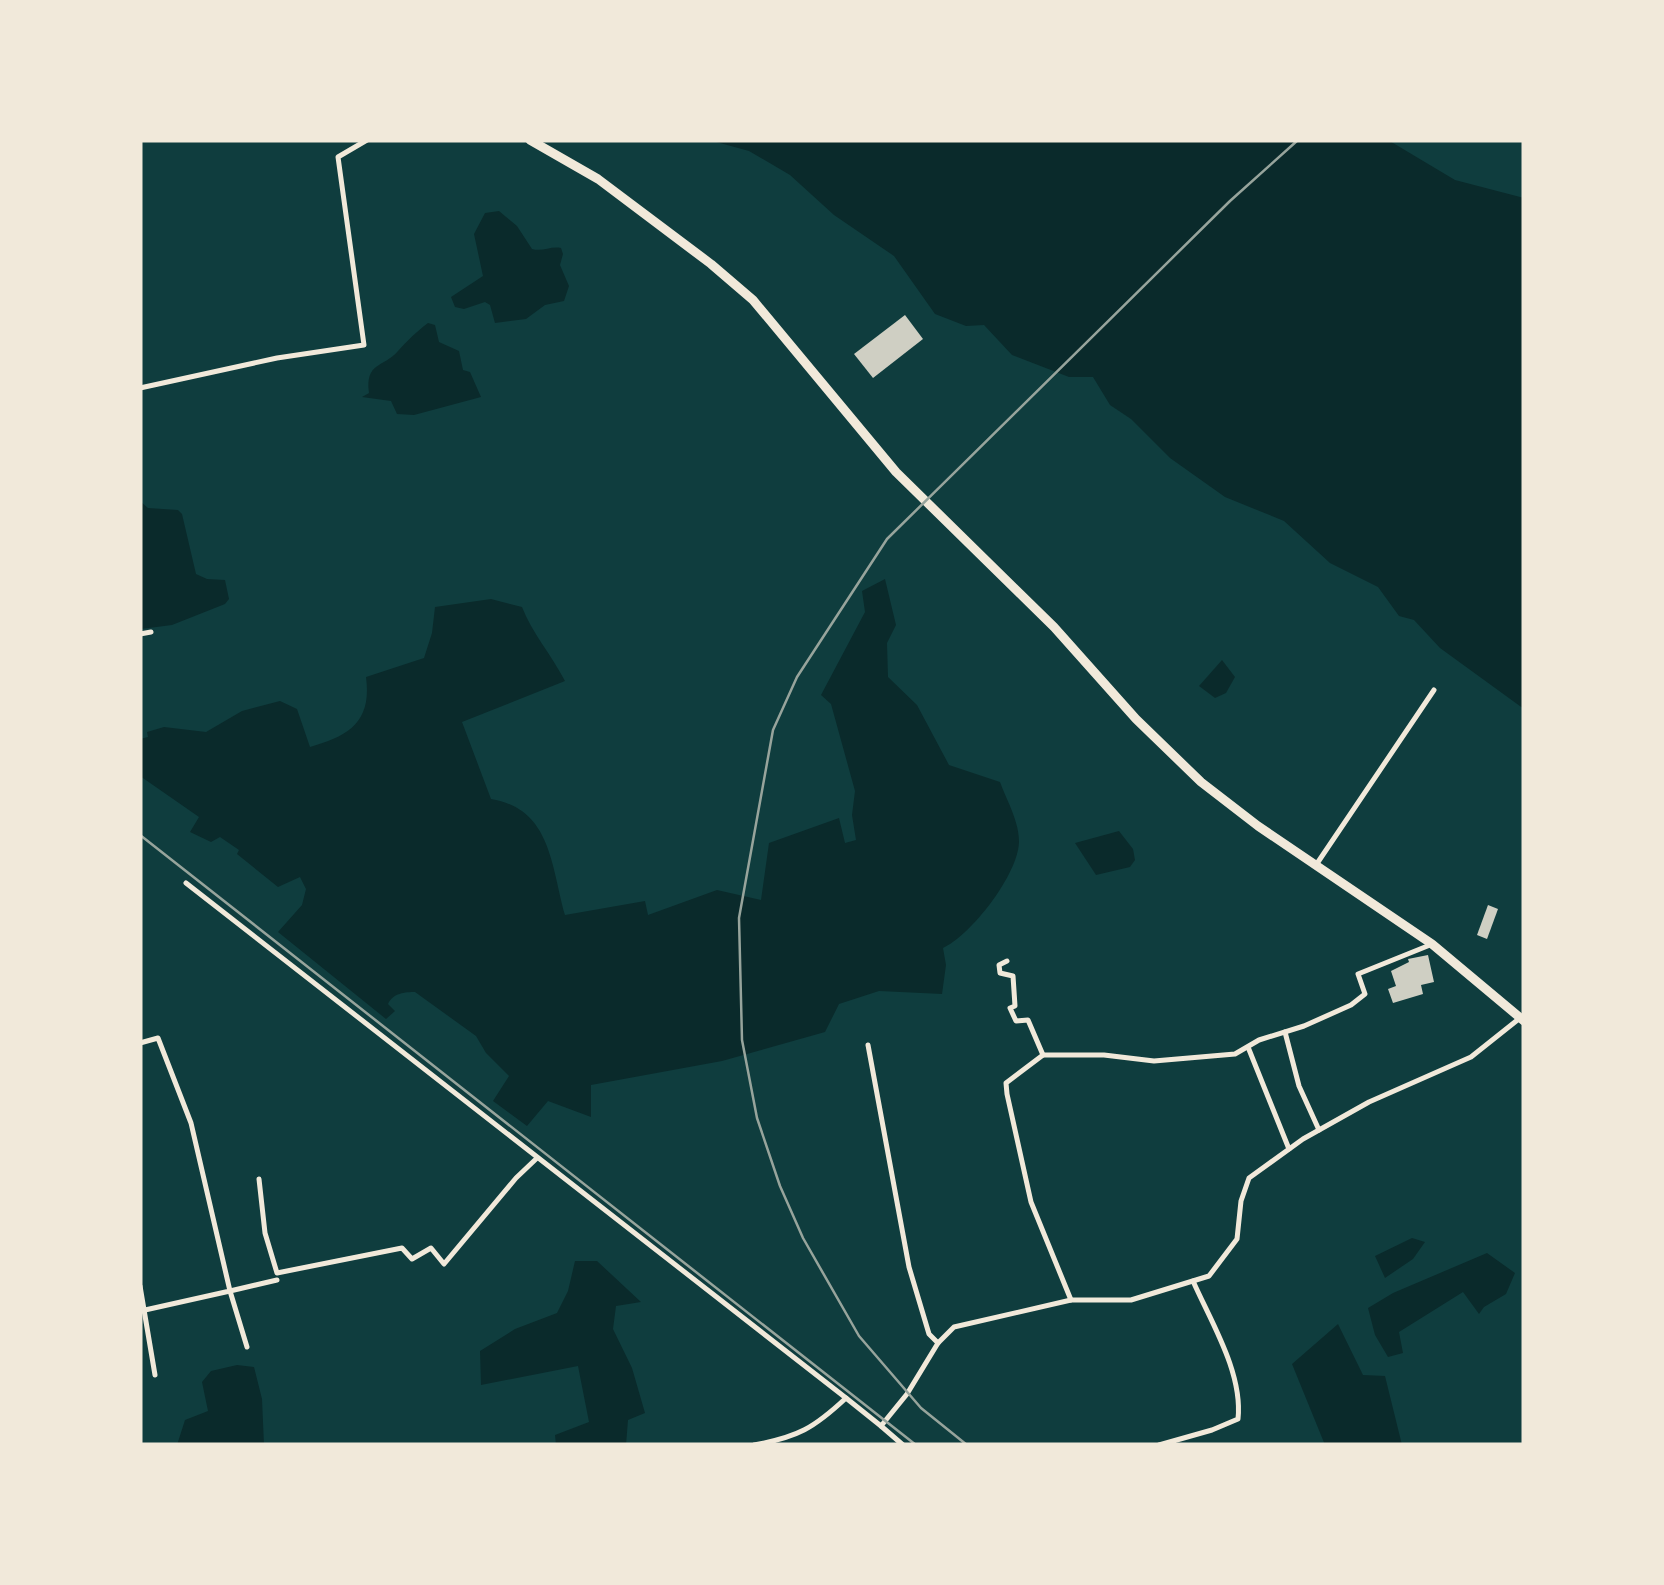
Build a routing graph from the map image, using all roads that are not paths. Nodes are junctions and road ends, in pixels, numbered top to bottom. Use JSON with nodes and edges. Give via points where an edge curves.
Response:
{"nodes":[{"id":1,"x":368,"y":140,"type":"edge"},
{"id":2,"x":530,"y":140,"type":"edge"},
{"id":3,"x":140,"y":388,"type":"edge"},
{"id":4,"x":151,"y":632,"type":"dead end"},
{"id":5,"x":140,"y":634,"type":"edge"},
{"id":6,"x":1434,"y":690,"type":"dead end"},
{"id":7,"x":1316,"y":865,"type":"junction"},
{"id":8,"x":186,"y":883,"type":"dead end"},
{"id":9,"x":1432,"y":944,"type":"junction"},
{"id":10,"x":1008,"y":961,"type":"dead end"},
{"id":11,"x":1522,"y":1019,"type":"edge"},
{"id":12,"x":1286,"y":1032,"type":"junction"},
{"id":13,"x":140,"y":1043,"type":"edge"},
{"id":14,"x":868,"y":1045,"type":"dead end"},
{"id":15,"x":1248,"y":1047,"type":"junction"},
{"id":16,"x":1042,"y":1055,"type":"junction"},
{"id":17,"x":1319,"y":1130,"type":"junction"},
{"id":18,"x":1289,"y":1149,"type":"junction"},
{"id":19,"x":536,"y":1159,"type":"junction"},
{"id":20,"x":259,"y":1179,"type":"dead end"},
{"id":21,"x":277,"y":1280,"type":"dead end"},
{"id":22,"x":1193,"y":1281,"type":"junction"},
{"id":23,"x":140,"y":1286,"type":"edge"},
{"id":24,"x":230,"y":1291,"type":"junction"},
{"id":25,"x":1072,"y":1300,"type":"junction"},
{"id":26,"x":145,"y":1310,"type":"junction"},
{"id":27,"x":938,"y":1343,"type":"junction"},
{"id":28,"x":247,"y":1346,"type":"dead end"},
{"id":29,"x":156,"y":1375,"type":"dead end"},
{"id":30,"x":846,"y":1398,"type":"junction"},
{"id":31,"x":881,"y":1426,"type":"junction"},
{"id":32,"x":754,"y":1445,"type":"edge"},
{"id":33,"x":903,"y":1445,"type":"edge"},
{"id":34,"x":1159,"y":1445,"type":"edge"}],
"edges":[{"from":1,"to":3,"type":"street","via":[[338,157],[364,345]]},
{"from":2,"to":7,"type":"highway","via":[[598,179],[753,300],[896,472],[1054,627],[1136,719],[1201,782]]},
{"from":4,"to":5,"type":"street"},
{"from":6,"to":7,"type":"street"},
{"from":7,"to":9,"type":"highway"},
{"from":8,"to":19,"type":"street"},
{"from":9,"to":11,"type":"highway"},
{"from":9,"to":12,"type":"street","via":[[1358,974],[1366,994]]},
{"from":10,"to":16,"type":"street","via":[[999,965],[1013,976],[1012,1016],[1028,1020]]},
{"from":11,"to":17,"type":"street","via":[[1470,1057]]},
{"from":12,"to":15,"type":"street"},
{"from":12,"to":17,"type":"street"},
{"from":13,"to":24,"type":"street","via":[[158,1038],[191,1123]]},
{"from":14,"to":27,"type":"street","via":[[910,1267],[929,1334]]},
{"from":15,"to":16,"type":"street","via":[[1154,1062]]},
{"from":15,"to":18,"type":"street"},
{"from":16,"to":25,"type":"street","via":[[1006,1083],[1032,1202]]},
{"from":17,"to":18,"type":"street"},
{"from":18,"to":22,"type":"street","via":[[1248,1178],[1237,1239],[1209,1276]]},
{"from":19,"to":20,"type":"street","via":[[444,1264],[431,1248],[412,1260],[402,1248],[276,1273]]},
{"from":19,"to":30,"type":"street"},
{"from":21,"to":24,"type":"street"},
{"from":22,"to":25,"type":"street","via":[[1131,1300]]},
{"from":22,"to":34,"type":"street","via":[[1226,1353],[1238,1419]]},
{"from":23,"to":26,"type":"street"},
{"from":24,"to":26,"type":"street"},
{"from":24,"to":28,"type":"street"},
{"from":25,"to":27,"type":"street","via":[[954,1328]]},
{"from":26,"to":29,"type":"street"},
{"from":27,"to":31,"type":"street"},
{"from":30,"to":31,"type":"street"},
{"from":30,"to":32,"type":"street","via":[[818,1425]]},
{"from":31,"to":33,"type":"street"}]}
